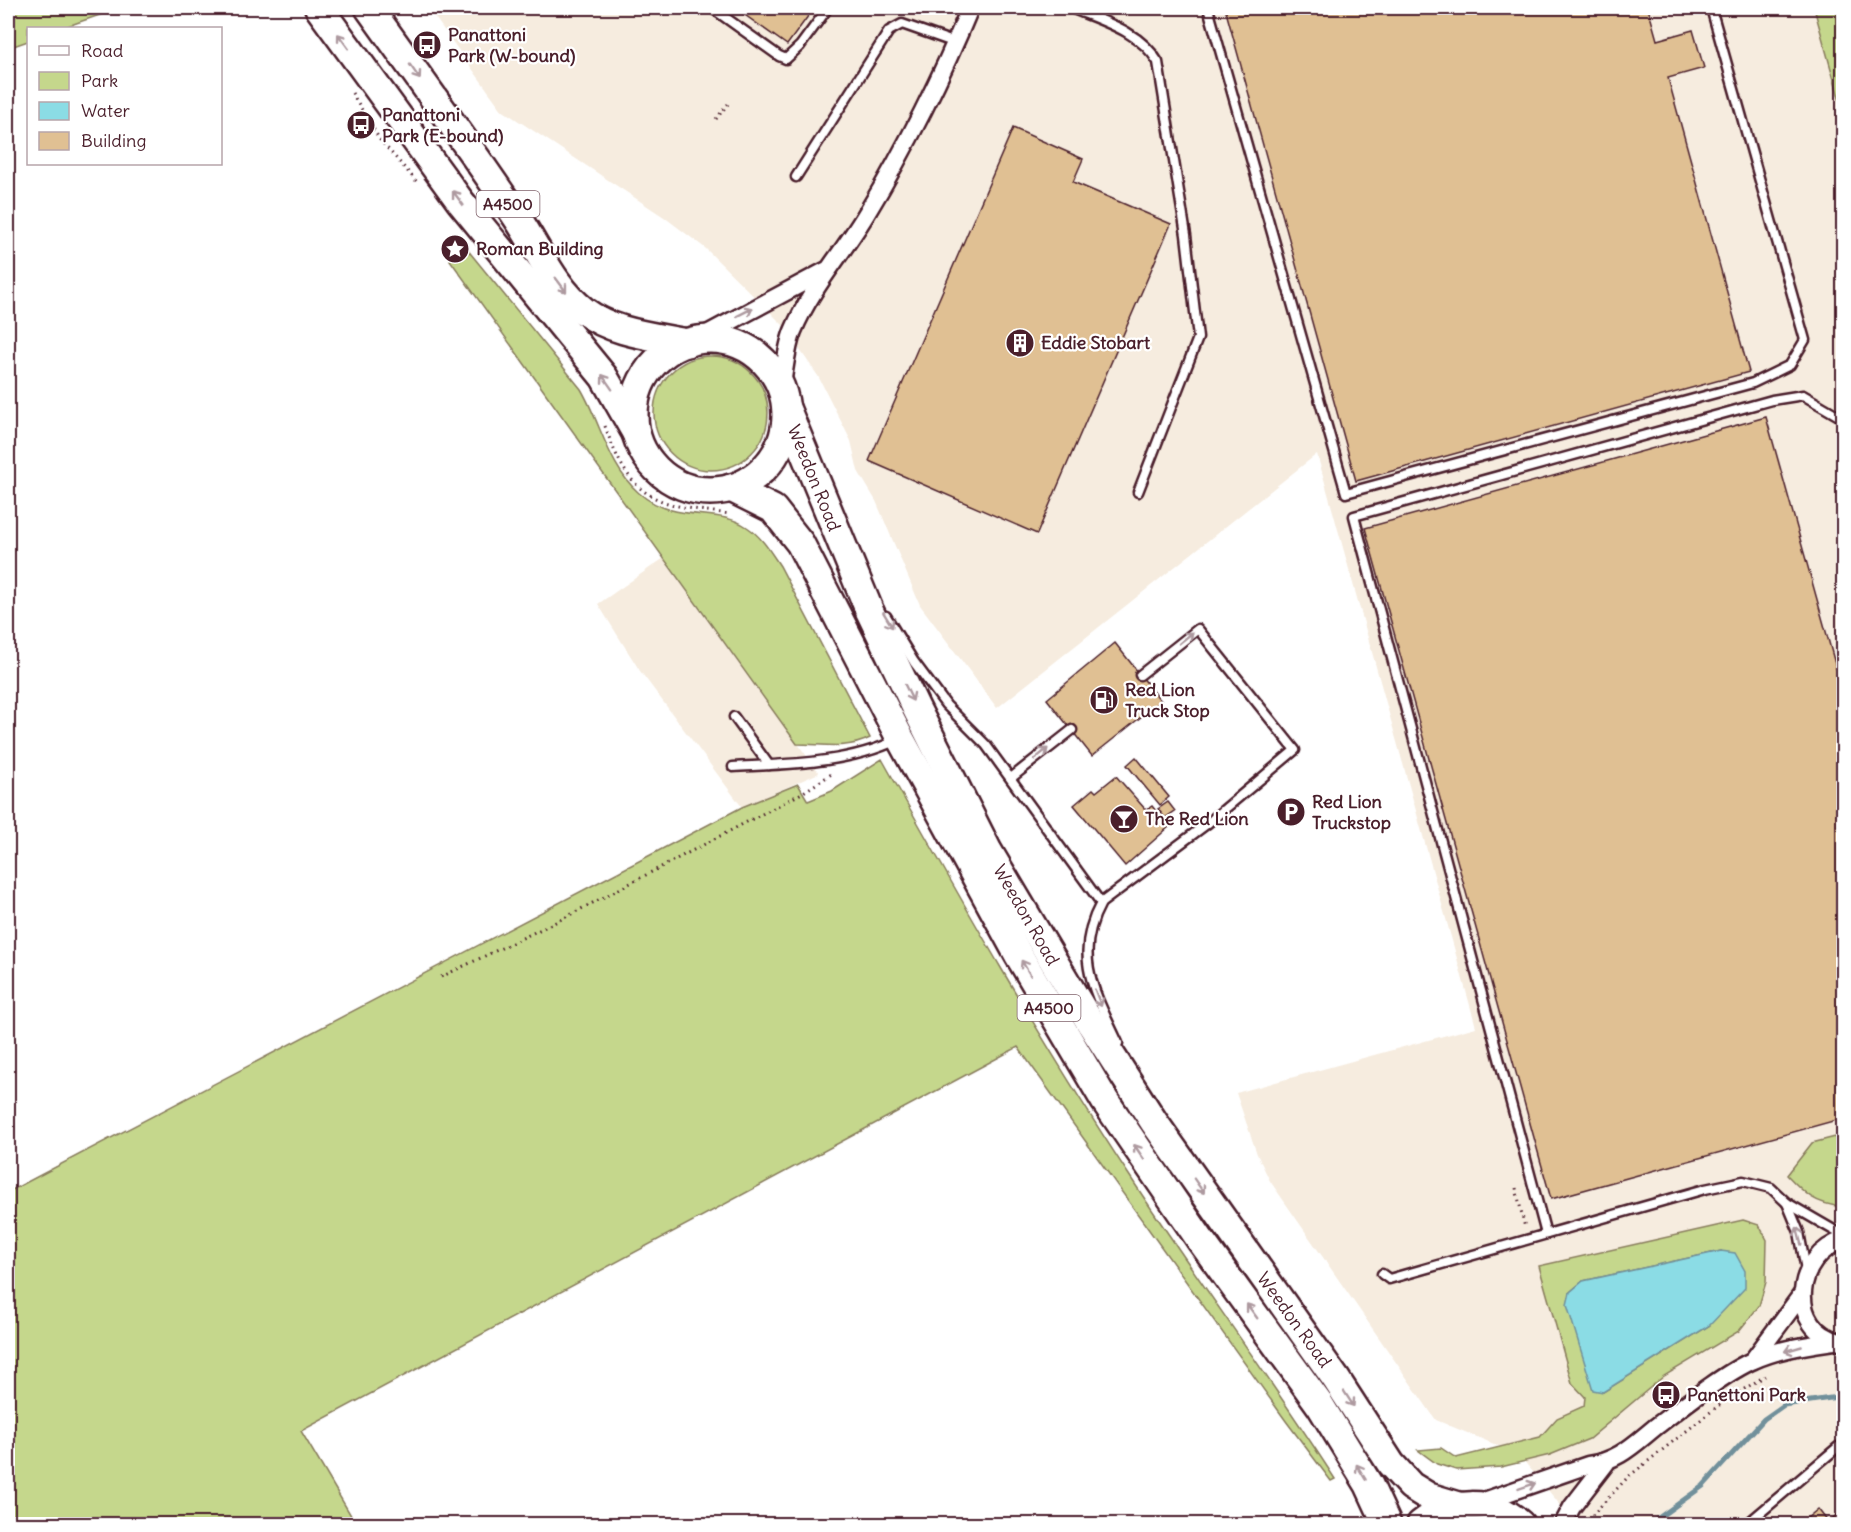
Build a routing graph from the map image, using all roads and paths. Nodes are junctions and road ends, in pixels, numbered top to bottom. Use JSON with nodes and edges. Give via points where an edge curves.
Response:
{"nodes":[{"id":1,"x":319,"y":8,"type":"edge"},
{"id":2,"x":369,"y":8,"type":"edge"},
{"id":3,"x":712,"y":8,"type":"edge"},
{"id":4,"x":828,"y":8,"type":"edge"},
{"id":5,"x":970,"y":8,"type":"edge"},
{"id":6,"x":1071,"y":8,"type":"edge"},
{"id":7,"x":1208,"y":8,"type":"edge"},
{"id":8,"x":1711,"y":8,"type":"edge"},
{"id":9,"x":956,"y":43,"type":"junction"},
{"id":10,"x":728,"y":104,"type":"dead end"},
{"id":11,"x":716,"y":120,"type":"dead end"},
{"id":12,"x":796,"y":177,"type":"dead end"},
{"id":13,"x":825,"y":271,"type":"junction"},
{"id":14,"x":691,"y":342,"type":"junction"},
{"id":15,"x":783,"y":398,"type":"junction"},
{"id":16,"x":1844,"y":419,"type":"edge"},
{"id":17,"x":636,"y":433,"type":"junction"},
{"id":18,"x":731,"y":488,"type":"junction"},
{"id":19,"x":1138,"y":492,"type":"dead end"},
{"id":20,"x":836,"y":534,"type":"junction"},
{"id":21,"x":1140,"y":675,"type":"dead end"},
{"id":22,"x":734,"y":717,"type":"dead end"},
{"id":23,"x":1072,"y":730,"type":"dead end"},
{"id":24,"x":900,"y":738,"type":"junction"},
{"id":25,"x":768,"y":765,"type":"junction"},
{"id":26,"x":733,"y":767,"type":"dead end"},
{"id":27,"x":836,"y":772,"type":"dead end"},
{"id":28,"x":1011,"y":778,"type":"junction"},
{"id":29,"x":1101,"y":903,"type":"junction"},
{"id":30,"x":441,"y":977,"type":"dead end"},
{"id":31,"x":1154,"y":1122,"type":"junction"},
{"id":32,"x":1787,"y":1203,"type":"junction"},
{"id":33,"x":1546,"y":1234,"type":"junction"},
{"id":34,"x":1844,"y":1238,"type":"edge"},
{"id":35,"x":1806,"y":1270,"type":"junction"},
{"id":36,"x":1382,"y":1274,"type":"dead end"},
{"id":37,"x":1802,"y":1294,"type":"junction"},
{"id":38,"x":1839,"y":1342,"type":"edge"},
{"id":39,"x":1753,"y":1360,"type":"junction"},
{"id":40,"x":1774,"y":1371,"type":"dead end"},
{"id":41,"x":1844,"y":1446,"type":"edge"},
{"id":42,"x":1606,"y":1463,"type":"junction"},
{"id":43,"x":1465,"y":1505,"type":"junction"},
{"id":44,"x":1387,"y":1524,"type":"edge"},
{"id":45,"x":1421,"y":1524,"type":"edge"},
{"id":46,"x":1521,"y":1524,"type":"edge"},
{"id":47,"x":1563,"y":1524,"type":"edge"},
{"id":48,"x":1584,"y":1524,"type":"edge"},
{"id":49,"x":1747,"y":1524,"type":"edge"}],
"edges":[{"from":17,"to":1,"type":"highway","number":"A4500","one_way":true,"via":[[604,377],[459,201]]},
{"from":2,"to":14,"type":"highway","number":"A4500","one_way":true,"via":[[582,310],[620,328]]},
{"from":3,"to":4,"type":"lane","via":[[786,59]]},
{"from":5,"to":9,"type":"street"},
{"from":6,"to":19,"type":"lane","via":[[1131,34],[1150,48],[1158,62],[1186,235],[1198,338]]},
{"from":7,"to":8,"type":"lane","via":[[1346,493],[1753,384],[1790,365],[1805,340]]},
{"from":9,"to":12,"type":"lane","via":[[902,24],[889,31]]},
{"from":9,"to":13,"type":"street","via":[[869,210],[846,248]]},
{"from":10,"to":11,"type":"path"},
{"from":14,"to":13,"type":"street","one_way":true},
{"from":13,"to":15,"type":"street","via":[[793,332]]},
{"from":14,"to":15,"type":"highway","number":"A4500","via":[[718,339],[746,348],[763,361]]},
{"from":14,"to":17,"type":"highway","number":"A4500","via":[[660,358],[643,379],[635,405]]},
{"from":15,"to":18,"type":"highway","number":"A4500","via":[[784,432],[774,457],[755,476]]},
{"from":15,"to":20,"type":"highway","name":"Weedon Road","number":"A4500"},
{"from":16,"to":33,"type":"lane","via":[[1803,395],[1772,399],[1354,516]]},
{"from":17,"to":18,"type":"highway","number":"A4500","via":[[648,458],[668,478],[694,489]]},
{"from":18,"to":24,"type":"highway","name":"Weedon Road","number":"A4500","via":[[760,500],[785,520]]},
{"from":20,"to":28,"type":"lane","one_way":true,"via":[[914,662],[945,705],[986,745]]},
{"from":20,"to":31,"type":"highway","name":"Weedon Road","number":"A4500","one_way":true,"via":[[916,708],[988,851]]},
{"from":21,"to":29,"type":"lane","one_way":true,"via":[[1198,628],[1295,750],[1208,823]]},
{"from":22,"to":25,"type":"lane"},
{"from":28,"to":23,"type":"lane","one_way":true},
{"from":24,"to":25,"type":"lane","via":[[883,747],[808,763]]},
{"from":44,"to":24,"type":"highway","name":"Weedon Road","number":"A4500","one_way":true,"via":[[1369,1485],[1320,1405],[1198,1238],[1105,1101],[1018,954]]},
{"from":25,"to":26,"type":"lane"},
{"from":27,"to":30,"type":"path","via":[[564,918]]},
{"from":28,"to":29,"type":"lane"},
{"from":29,"to":31,"type":"lane","one_way":true,"via":[[1091,921],[1086,945],[1088,969],[1099,1003]]},
{"from":31,"to":43,"type":"highway","name":"Weedon Road","number":"A4500","one_way":true,"via":[[1336,1379],[1391,1464],[1411,1486],[1429,1497]]},
{"from":32,"to":33,"type":"lane","via":[[1771,1188],[1743,1181]]},
{"from":32,"to":34,"type":"lane"},
{"from":35,"to":32,"type":"lane","one_way":true},
{"from":33,"to":36,"type":"lane","via":[[1389,1279]]},
{"from":34,"to":35,"type":"street","via":[[1823,1249]]},
{"from":35,"to":37,"type":"street"},
{"from":37,"to":38,"type":"street","via":[[1812,1322],[1821,1333]]},
{"from":37,"to":39,"type":"street"},
{"from":38,"to":39,"type":"street","one_way":true,"via":[[1801,1346]]},
{"from":39,"to":42,"type":"street"},
{"from":40,"to":48,"type":"path","via":[[1722,1403],[1628,1477]]},
{"from":41,"to":49,"type":"lane"},
{"from":43,"to":42,"type":"street","one_way":true,"via":[[1588,1465]]},
{"from":42,"to":47,"type":"street"},
{"from":43,"to":45,"type":"highway","via":[[1444,1510]]},
{"from":43,"to":46,"type":"highway","name":"Weedon Road","via":[[1493,1508]]}]}
